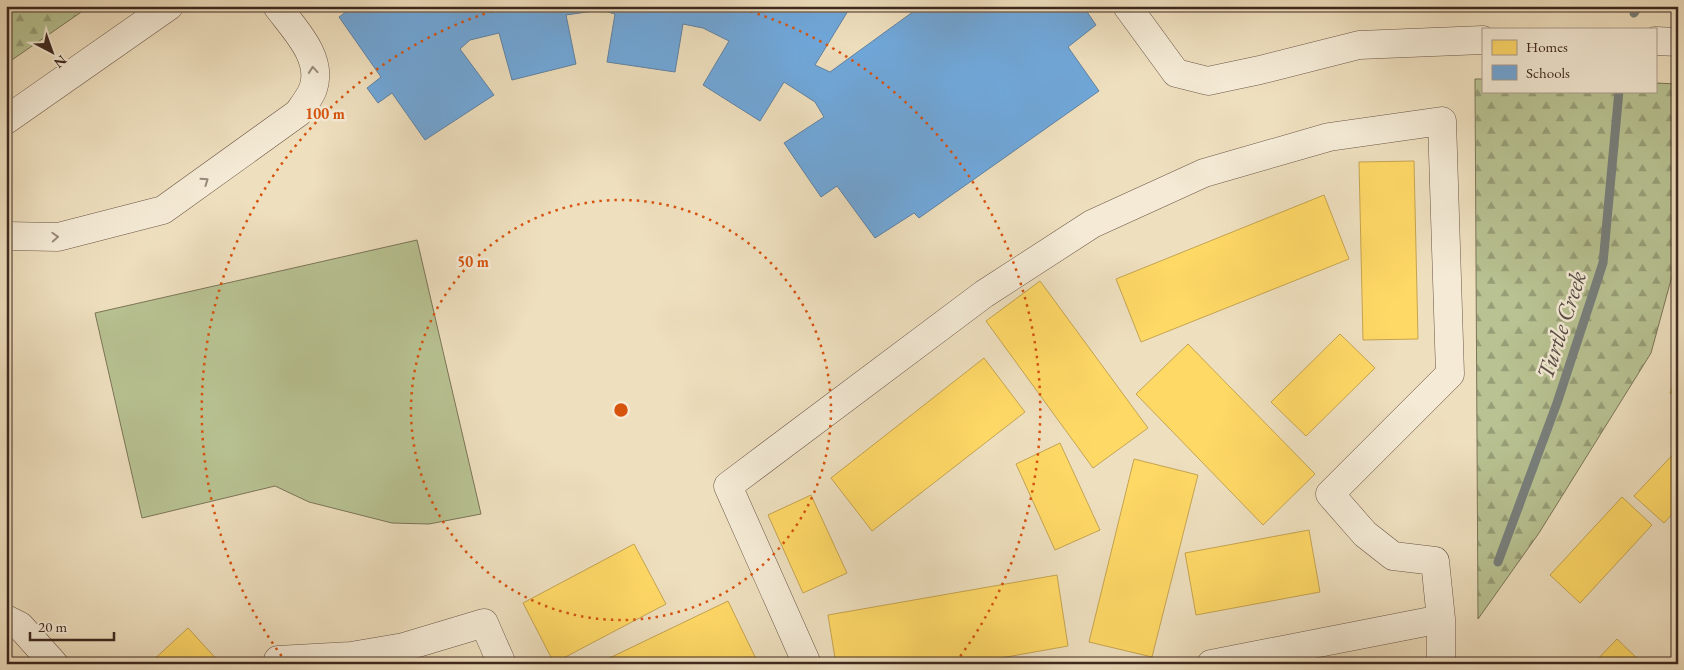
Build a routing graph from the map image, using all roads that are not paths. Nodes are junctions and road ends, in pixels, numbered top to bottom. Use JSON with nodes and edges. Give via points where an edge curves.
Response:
{"nodes":[{"id":1,"x":169,"y":6,"type":"edge"},
{"id":2,"x":1127,"y":6,"type":"edge"},
{"id":3,"x":281,"y":11,"type":"edge"},
{"id":4,"x":1482,"y":40,"type":"edge"},
{"id":5,"x":1656,"y":41,"type":"edge"},
{"id":6,"x":1678,"y":42,"type":"edge"},
{"id":7,"x":6,"y":120,"type":"edge"},
{"id":8,"x":6,"y":236,"type":"edge"},
{"id":9,"x":6,"y":619,"type":"edge"},
{"id":10,"x":1441,"y":620,"type":"junction"},
{"id":11,"x":278,"y":660,"type":"dead end"},
{"id":12,"x":54,"y":664,"type":"edge"},
{"id":13,"x":502,"y":664,"type":"edge"},
{"id":14,"x":807,"y":664,"type":"edge"},
{"id":15,"x":1211,"y":664,"type":"edge"},
{"id":16,"x":1440,"y":664,"type":"edge"}],
"edges":[{"from":1,"to":7,"type":"lane"},
{"from":2,"to":4,"type":"lane","via":[[1176,73],[1208,81],[1359,45]]},
{"from":8,"to":3,"type":"lane","one_way":true,"via":[[58,237],[163,210],[298,113],[313,90],[315,71],[310,53]]},
{"from":5,"to":6,"type":"lane"},
{"from":9,"to":12,"type":"lane","via":[[20,626]]},
{"from":10,"to":14,"type":"lane","via":[[1436,561],[1393,556],[1365,534],[1330,494],[1450,374],[1442,121],[1329,137],[1204,174],[1092,224],[984,294],[728,486]]},
{"from":10,"to":15,"type":"lane"},
{"from":10,"to":16,"type":"lane"},
{"from":11,"to":13,"type":"lane","via":[[351,656],[404,647],[484,623]]}]}
